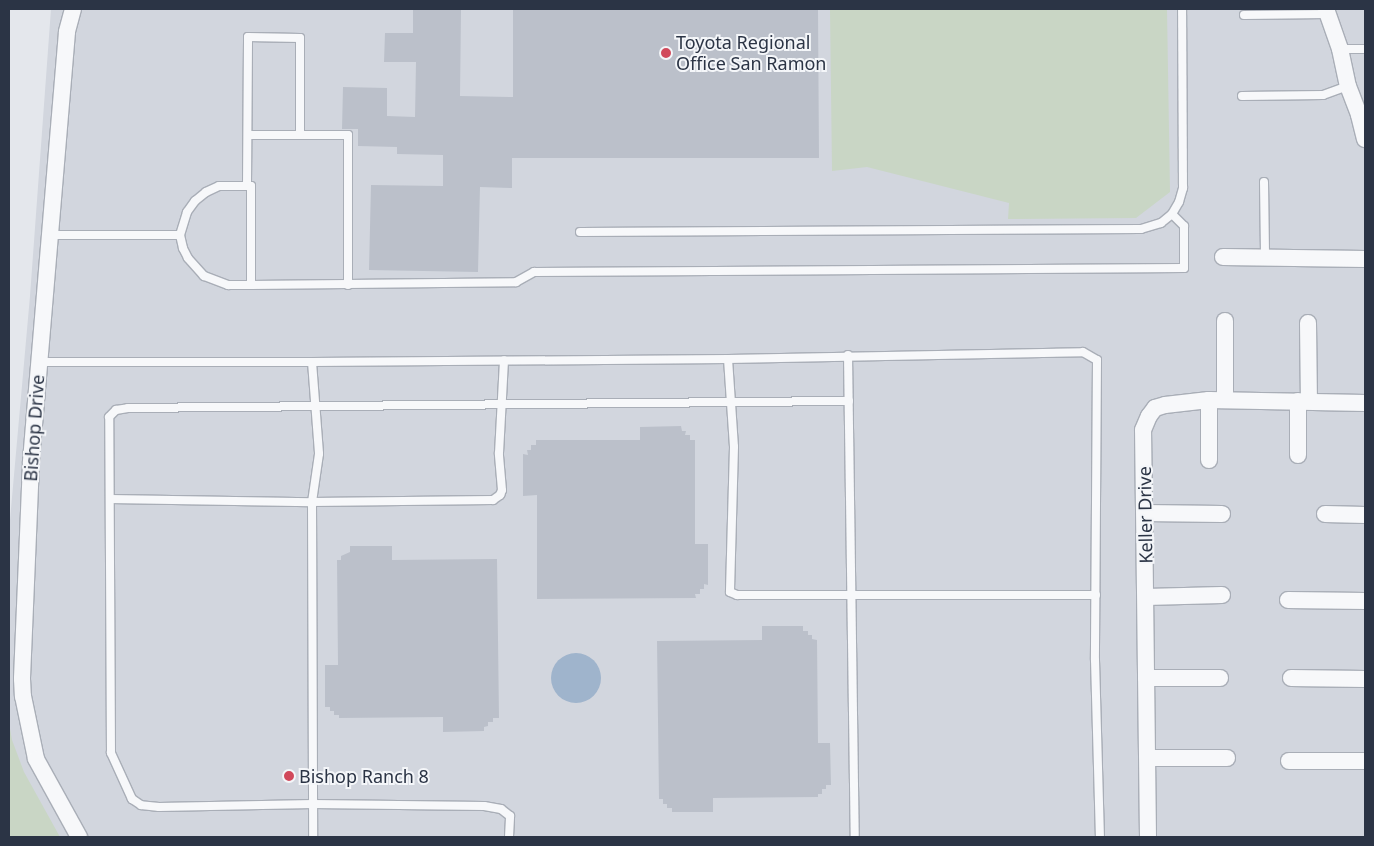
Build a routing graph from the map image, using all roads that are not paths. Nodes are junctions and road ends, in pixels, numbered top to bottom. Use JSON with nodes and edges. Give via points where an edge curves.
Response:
{"nodes":[{"id":1,"x":73,"y":9,"type":"edge"},
{"id":2,"x":1182,"y":9,"type":"edge"},
{"id":3,"x":1326,"y":11,"type":"edge"},
{"id":4,"x":1244,"y":15,"type":"dead end"},
{"id":5,"x":1365,"y":48,"type":"edge"},
{"id":6,"x":1340,"y":49,"type":"junction"},
{"id":7,"x":1348,"y":86,"type":"junction"},
{"id":8,"x":1242,"y":96,"type":"dead end"},
{"id":9,"x":1362,"y":115,"type":"edge"},
{"id":10,"x":249,"y":135,"type":"junction"},
{"id":11,"x":300,"y":135,"type":"junction"},
{"id":12,"x":1365,"y":139,"type":"edge"},
{"id":13,"x":1264,"y":182,"type":"dead end"},
{"id":14,"x":248,"y":186,"type":"junction"},
{"id":15,"x":1172,"y":214,"type":"junction"},
{"id":16,"x":580,"y":232,"type":"dead end"},
{"id":17,"x":49,"y":235,"type":"junction"},
{"id":18,"x":180,"y":235,"type":"junction"},
{"id":19,"x":1223,"y":257,"type":"dead end"},
{"id":20,"x":1265,"y":258,"type":"junction"},
{"id":21,"x":1365,"y":258,"type":"edge"},
{"id":22,"x":348,"y":285,"type":"junction"},
{"id":23,"x":251,"y":286,"type":"junction"},
{"id":24,"x":1225,"y":321,"type":"dead end"},
{"id":25,"x":1308,"y":323,"type":"dead end"},
{"id":26,"x":848,"y":355,"type":"junction"},
{"id":27,"x":728,"y":359,"type":"junction"},
{"id":28,"x":504,"y":360,"type":"junction"},
{"id":29,"x":38,"y":362,"type":"junction"},
{"id":30,"x":312,"y":362,"type":"junction"},
{"id":31,"x":1225,"y":399,"type":"junction"},
{"id":32,"x":1209,"y":400,"type":"junction"},
{"id":33,"x":849,"y":401,"type":"junction"},
{"id":34,"x":1304,"y":401,"type":"junction"},
{"id":35,"x":732,"y":403,"type":"junction"},
{"id":36,"x":1365,"y":403,"type":"edge"},
{"id":37,"x":500,"y":404,"type":"junction"},
{"id":38,"x":317,"y":406,"type":"junction"},
{"id":39,"x":1298,"y":455,"type":"dead end"},
{"id":40,"x":1209,"y":460,"type":"dead end"},
{"id":41,"x":110,"y":499,"type":"junction"},
{"id":42,"x":312,"y":502,"type":"junction"},
{"id":43,"x":1145,"y":514,"type":"junction"},
{"id":44,"x":1222,"y":514,"type":"dead end"},
{"id":45,"x":1325,"y":514,"type":"dead end"},
{"id":46,"x":1365,"y":515,"type":"edge"},
{"id":47,"x":852,"y":594,"type":"junction"},
{"id":48,"x":1096,"y":595,"type":"junction"},
{"id":49,"x":1222,"y":595,"type":"dead end"},
{"id":50,"x":1146,"y":597,"type":"junction"},
{"id":51,"x":1288,"y":600,"type":"dead end"},
{"id":52,"x":1365,"y":602,"type":"edge"},
{"id":53,"x":1146,"y":678,"type":"junction"},
{"id":54,"x":1220,"y":678,"type":"dead end"},
{"id":55,"x":1291,"y":678,"type":"dead end"},
{"id":56,"x":1365,"y":679,"type":"edge"},
{"id":57,"x":1148,"y":758,"type":"junction"},
{"id":58,"x":1226,"y":758,"type":"dead end"},
{"id":59,"x":1290,"y":761,"type":"dead end"},
{"id":60,"x":1365,"y":761,"type":"edge"},
{"id":61,"x":313,"y":804,"type":"junction"},
{"id":62,"x":79,"y":837,"type":"edge"},
{"id":63,"x":313,"y":837,"type":"edge"},
{"id":64,"x":509,"y":837,"type":"edge"},
{"id":65,"x":855,"y":837,"type":"edge"},
{"id":66,"x":1100,"y":837,"type":"edge"},
{"id":67,"x":1148,"y":837,"type":"edge"}],
"edges":[{"from":1,"to":17,"type":"street","name":"Bishop Drive","via":[[67,32]]},
{"from":2,"to":15,"type":"lane","via":[[1183,188]]},
{"from":3,"to":4,"type":"lane"},
{"from":3,"to":6,"type":"street"},
{"from":5,"to":6,"type":"lane"},
{"from":6,"to":7,"type":"street"},
{"from":7,"to":8,"type":"lane","via":[[1323,95]]},
{"from":7,"to":9,"type":"street"},
{"from":9,"to":12,"type":"street"},
{"from":10,"to":11,"type":"lane"},
{"from":10,"to":11,"type":"lane","via":[[248,37],[300,38]]},
{"from":10,"to":14,"type":"lane"},
{"from":11,"to":22,"type":"lane","via":[[348,136]]},
{"from":13,"to":20,"type":"lane"},
{"from":14,"to":18,"type":"lane","via":[[220,186],[206,192],[187,212]]},
{"from":14,"to":23,"type":"lane","via":[[251,186]]},
{"from":15,"to":16,"type":"lane","via":[[1162,223],[1140,229]]},
{"from":15,"to":22,"type":"lane","via":[[1184,226],[1184,268],[534,272],[516,282]]},
{"from":17,"to":18,"type":"lane"},
{"from":17,"to":29,"type":"street","name":"Bishop Drive"},
{"from":18,"to":23,"type":"lane","via":[[188,258],[204,276],[228,285]]},
{"from":19,"to":20,"type":"street"},
{"from":20,"to":21,"type":"street"},
{"from":22,"to":23,"type":"lane"},
{"from":24,"to":31,"type":"street"},
{"from":25,"to":34,"type":"street"},
{"from":26,"to":27,"type":"lane"},
{"from":26,"to":33,"type":"lane"},
{"from":26,"to":48,"type":"lane","via":[[1083,352],[1097,360]]},
{"from":27,"to":28,"type":"lane"},
{"from":27,"to":35,"type":"lane"},
{"from":28,"to":30,"type":"lane"},
{"from":28,"to":37,"type":"lane"},
{"from":29,"to":30,"type":"lane"},
{"from":29,"to":62,"type":"street","name":"Bishop Drive","via":[[25,590],[23,696],[36,759]]},
{"from":30,"to":38,"type":"lane"},
{"from":31,"to":32,"type":"street","name":"Keller Drive"},
{"from":31,"to":34,"type":"street","name":"Keller Drive"},
{"from":32,"to":40,"type":"street"},
{"from":32,"to":43,"type":"street","name":"Keller Drive","via":[[1165,405],[1155,408],[1149,416],[1144,430]]},
{"from":33,"to":35,"type":"lane"},
{"from":33,"to":47,"type":"lane"},
{"from":34,"to":36,"type":"street","name":"Keller Drive"},
{"from":34,"to":39,"type":"street"},
{"from":35,"to":37,"type":"lane"},
{"from":35,"to":47,"type":"lane","via":[[734,502],[730,592],[737,595]]},
{"from":37,"to":38,"type":"lane"},
{"from":37,"to":42,"type":"lane","via":[[502,490],[493,500]]},
{"from":38,"to":41,"type":"lane","via":[[116,410],[109,417]]},
{"from":38,"to":42,"type":"lane","via":[[319,454]]},
{"from":41,"to":42,"type":"lane"},
{"from":41,"to":61,"type":"lane","via":[[111,753],[132,799],[141,805],[159,806]]},
{"from":42,"to":61,"type":"lane"},
{"from":43,"to":44,"type":"street"},
{"from":43,"to":50,"type":"street","name":"Keller Drive"},
{"from":45,"to":46,"type":"street"},
{"from":47,"to":48,"type":"lane"},
{"from":47,"to":65,"type":"lane"},
{"from":48,"to":66,"type":"lane"},
{"from":49,"to":50,"type":"street"},
{"from":50,"to":53,"type":"street","name":"Keller Drive"},
{"from":51,"to":52,"type":"street"},
{"from":53,"to":54,"type":"street"},
{"from":53,"to":57,"type":"street","name":"Keller Drive"},
{"from":55,"to":56,"type":"street"},
{"from":57,"to":58,"type":"street"},
{"from":57,"to":67,"type":"street","name":"Keller Drive"},
{"from":59,"to":60,"type":"street"},
{"from":61,"to":63,"type":"lane"},
{"from":61,"to":64,"type":"lane","via":[[484,806],[501,809],[510,816]]}]}
